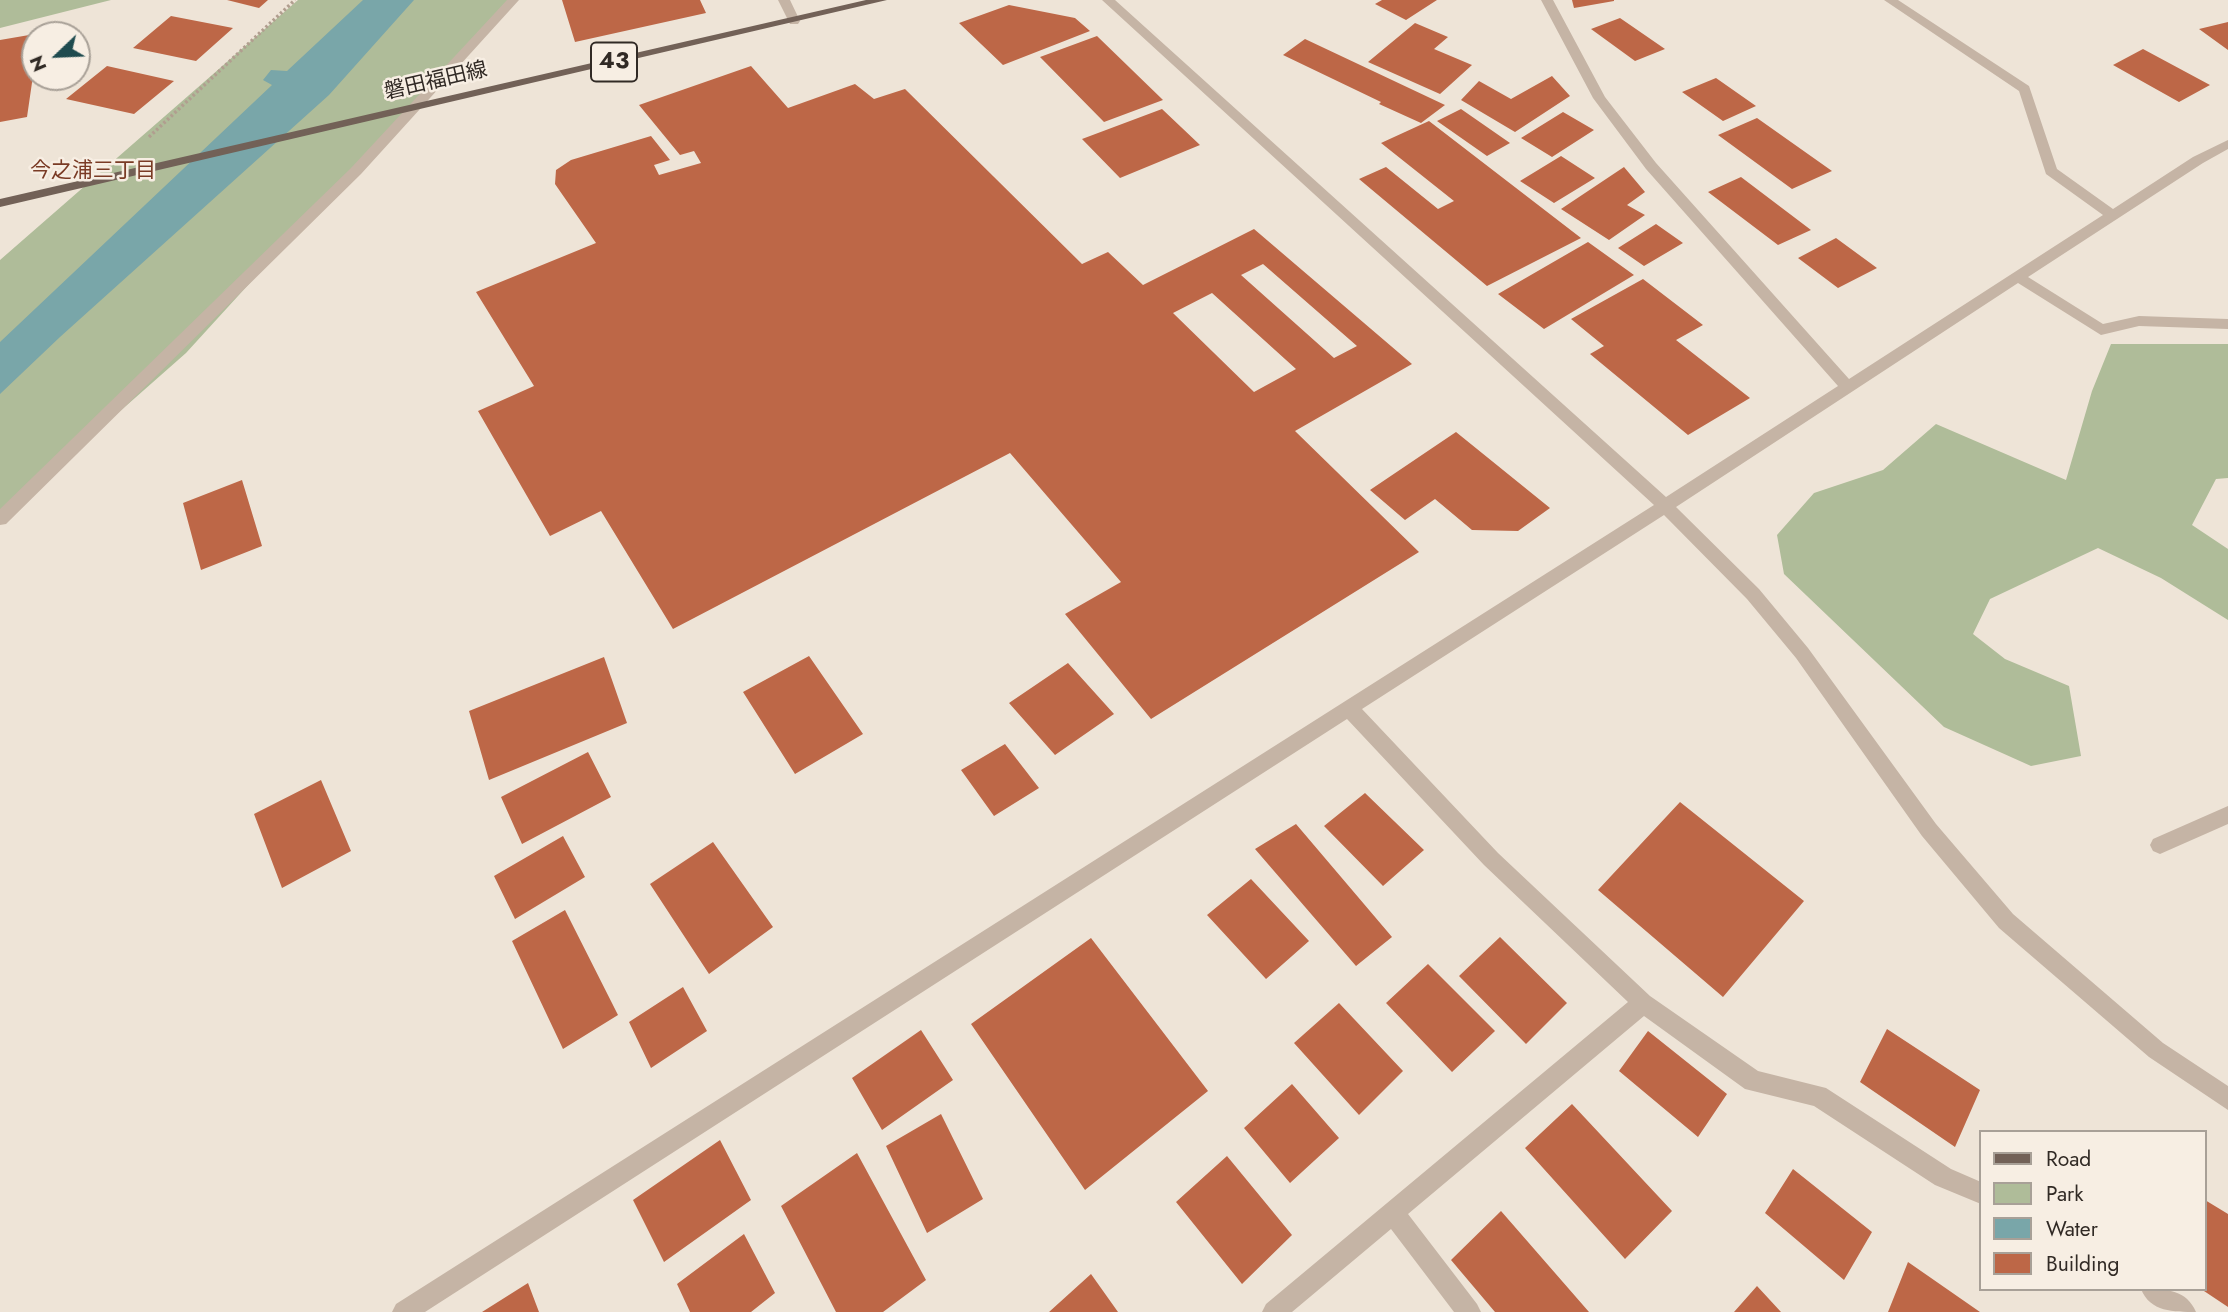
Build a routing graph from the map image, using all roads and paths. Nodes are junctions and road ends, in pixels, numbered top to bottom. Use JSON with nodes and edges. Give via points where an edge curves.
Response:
{"nodes":[{"id":1,"x":296,"y":0,"type":"edge"},
{"id":2,"x":513,"y":0,"type":"edge"},
{"id":3,"x":784,"y":0,"type":"edge"},
{"id":4,"x":881,"y":0,"type":"edge"},
{"id":5,"x":1108,"y":0,"type":"edge"},
{"id":6,"x":1547,"y":0,"type":"edge"},
{"id":7,"x":1890,"y":0,"type":"edge"},
{"id":8,"x":1908,"y":6,"type":"edge"},
{"id":9,"x":794,"y":21,"type":"junction"},
{"id":10,"x":414,"y":108,"type":"junction"},
{"id":11,"x":2228,"y":144,"type":"edge"},
{"id":12,"x":102,"y":180,"type":"junction"},
{"id":13,"x":0,"y":203,"type":"edge"},
{"id":14,"x":2113,"y":216,"type":"junction"},
{"id":15,"x":2020,"y":278,"type":"junction"},
{"id":16,"x":2228,"y":324,"type":"edge"},
{"id":17,"x":1848,"y":388,"type":"junction"},
{"id":18,"x":1665,"y":506,"type":"junction"},
{"id":19,"x":0,"y":519,"type":"edge"},
{"id":20,"x":1349,"y":708,"type":"junction"},
{"id":21,"x":2228,"y":815,"type":"edge"},
{"id":22,"x":2160,"y":845,"type":"dead end"},
{"id":23,"x":1643,"y":1003,"type":"junction"},
{"id":24,"x":2228,"y":1099,"type":"edge"},
{"id":25,"x":1980,"y":1193,"type":"edge"},
{"id":26,"x":1393,"y":1213,"type":"junction"},
{"id":27,"x":2155,"y":1291,"type":"edge"},
{"id":28,"x":404,"y":1312,"type":"edge"},
{"id":29,"x":1274,"y":1312,"type":"edge"},
{"id":30,"x":1469,"y":1312,"type":"edge"},
{"id":31,"x":2184,"y":1312,"type":"edge"}],
"edges":[{"from":1,"to":12,"type":"path"},
{"from":2,"to":10,"type":"street"},
{"from":3,"to":9,"type":"street"},
{"from":4,"to":9,"type":"main road","name":"磐田福田線","number":"43"},
{"from":5,"to":18,"type":"street"},
{"from":6,"to":17,"type":"street","via":[[1599,98],[1651,166]]},
{"from":7,"to":8,"type":"street"},
{"from":8,"to":14,"type":"street","via":[[2025,89],[2051,172]]},
{"from":9,"to":10,"type":"main road","name":"磐田福田線","number":"43"},
{"from":10,"to":12,"type":"main road","name":"磐田福田線","number":"43"},
{"from":10,"to":19,"type":"street","via":[[356,171]]},
{"from":11,"to":14,"type":"street"},
{"from":12,"to":13,"type":"main road","name":"磐田福田線","number":"43"},
{"from":14,"to":15,"type":"street"},
{"from":15,"to":16,"type":"street","via":[[2101,330],[2139,321]]},
{"from":15,"to":17,"type":"street"},
{"from":17,"to":18,"type":"street"},
{"from":18,"to":20,"type":"street"},
{"from":18,"to":24,"type":"street","via":[[1753,594],[1794,643],[1929,830],[2006,921],[2156,1050]]},
{"from":20,"to":23,"type":"street","via":[[1491,859]]},
{"from":20,"to":28,"type":"street"},
{"from":21,"to":22,"type":"street"},
{"from":23,"to":25,"type":"street","via":[[1753,1081],[1818,1096],[1943,1177]]},
{"from":23,"to":26,"type":"street"},
{"from":26,"to":29,"type":"street"},
{"from":26,"to":30,"type":"street"},
{"from":27,"to":31,"type":"street"}]}
